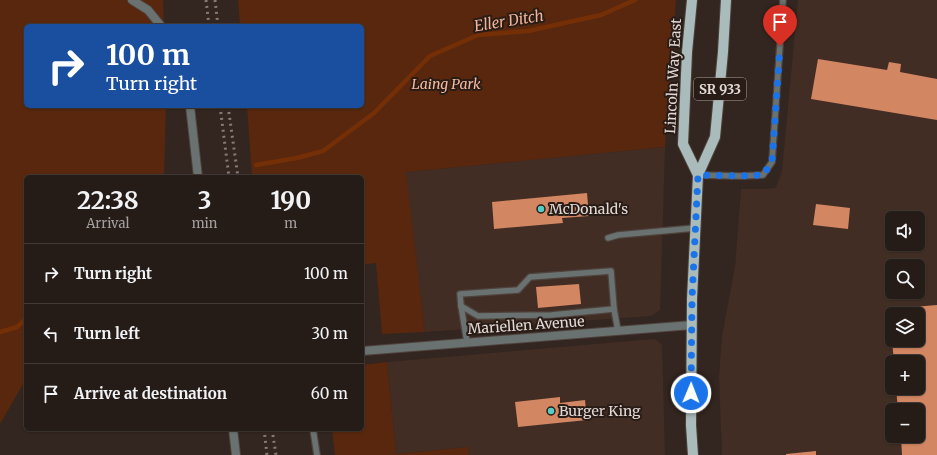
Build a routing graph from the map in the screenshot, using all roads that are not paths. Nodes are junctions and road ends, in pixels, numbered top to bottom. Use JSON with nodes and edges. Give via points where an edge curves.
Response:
{"nodes":[{"id":1,"x":132,"y":0,"type":"edge"},
{"id":2,"x":692,"y":0,"type":"edge"},
{"id":3,"x":726,"y":0,"type":"edge"},
{"id":4,"x":783,"y":0,"type":"edge"},
{"id":5,"x":159,"y":24,"type":"edge"},
{"id":6,"x":190,"y":108,"type":"edge"},
{"id":7,"x":198,"y":175,"type":"edge"},
{"id":8,"x":698,"y":175,"type":"junction"},
{"id":9,"x":695,"y":228,"type":"junction"},
{"id":10,"x":608,"y":238,"type":"dead end"},
{"id":11,"x":461,"y":306,"type":"junction"},
{"id":12,"x":614,"y":309,"type":"junction"},
{"id":13,"x":692,"y":325,"type":"junction"},
{"id":14,"x":618,"y":331,"type":"junction"},
{"id":15,"x":467,"y":342,"type":"junction"},
{"id":16,"x":364,"y":350,"type":"edge"},
{"id":17,"x":233,"y":431,"type":"edge"},
{"id":18,"x":313,"y":431,"type":"edge"},
{"id":19,"x":236,"y":455,"type":"edge"},
{"id":20,"x":317,"y":455,"type":"edge"},
{"id":21,"x":693,"y":455,"type":"edge"}],
"edges":[{"from":1,"to":5,"type":"street","via":[[148,10]]},
{"from":2,"to":8,"type":"main road","name":"Lincoln Way East","number":"SR 933","via":[[683,144]]},
{"from":3,"to":8,"type":"main road","name":"Lincoln Way East","number":"SR 933","via":[[724,52],[715,137]]},
{"from":4,"to":8,"type":"lane","via":[[772,162],[763,175]]},
{"from":6,"to":7,"type":"street"},
{"from":8,"to":9,"type":"main road","name":"Lincoln Way East","number":"SR 933"},
{"from":9,"to":10,"type":"lane"},
{"from":9,"to":13,"type":"main road","name":"Lincoln Way East","number":"SR 933"},
{"from":11,"to":12,"type":"lane","via":[[478,316],[551,315]]},
{"from":11,"to":12,"type":"lane","via":[[460,294],[518,290],[530,276],[611,271]]},
{"from":11,"to":15,"type":"lane"},
{"from":12,"to":14,"type":"lane"},
{"from":13,"to":14,"type":"street","name":"Mariellen Avenue"},
{"from":13,"to":21,"type":"main road","name":"Lincoln Way East","number":"SR 933"},
{"from":14,"to":15,"type":"street","name":"Mariellen Avenue"},
{"from":15,"to":16,"type":"street","name":"Mariellen Avenue"},
{"from":17,"to":19,"type":"street"},
{"from":18,"to":20,"type":"lane"}]}
